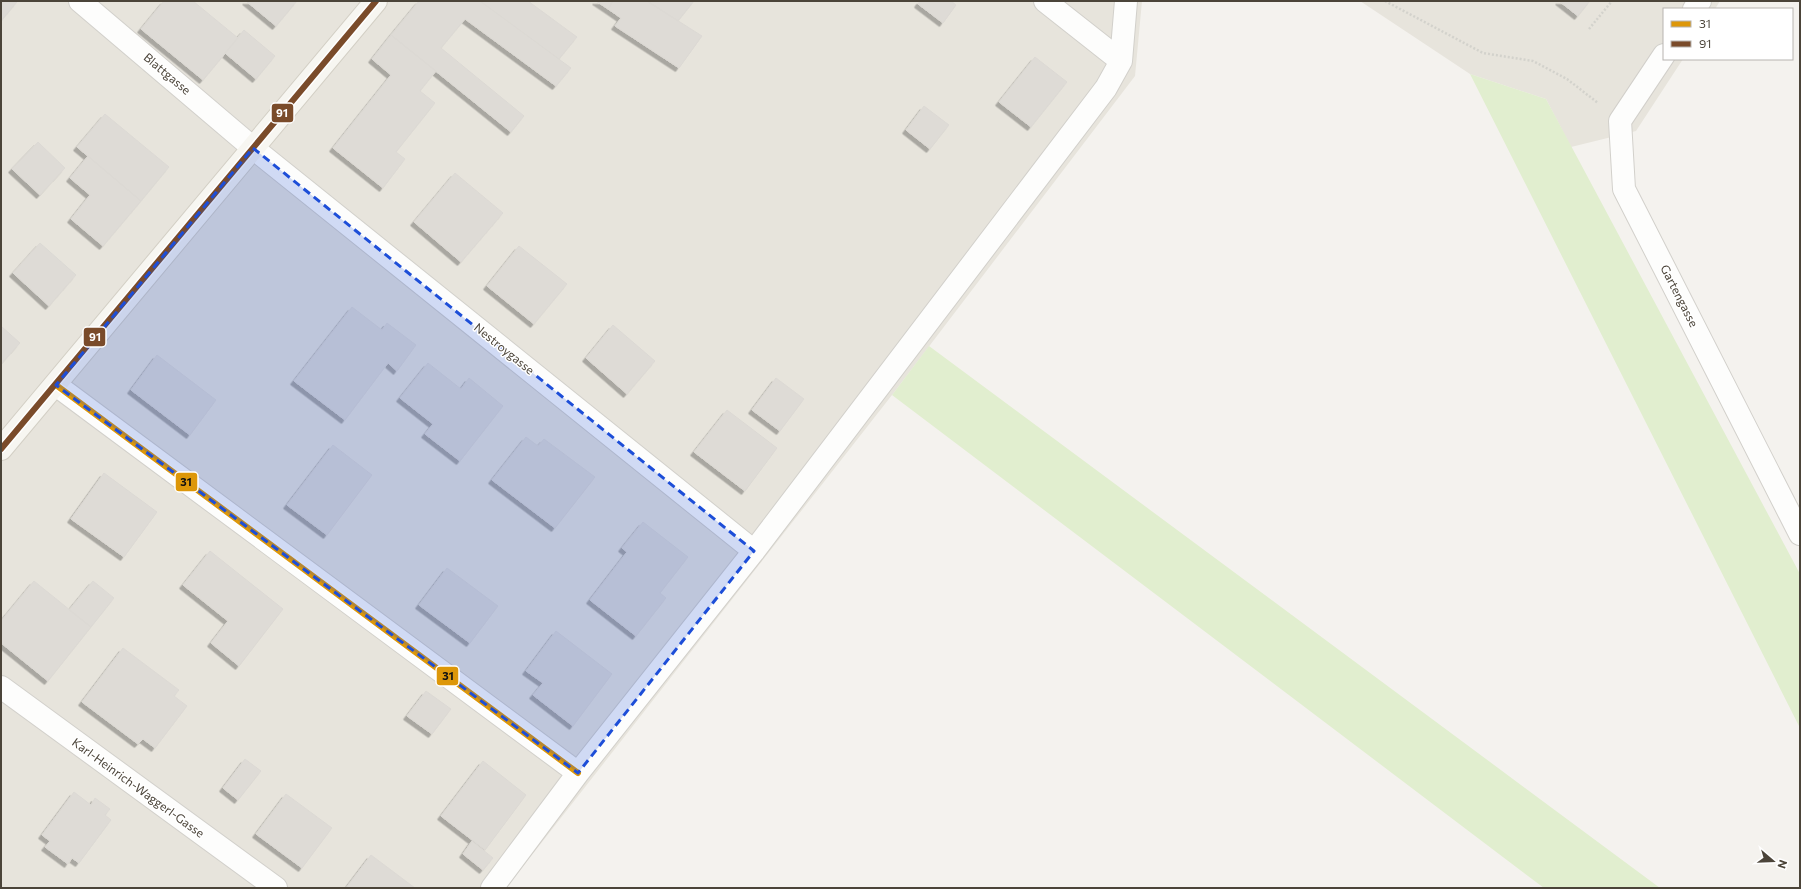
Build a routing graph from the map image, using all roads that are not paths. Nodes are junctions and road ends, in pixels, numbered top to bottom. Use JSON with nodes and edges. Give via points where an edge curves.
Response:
{"nodes":[{"id":1,"x":80,"y":1,"type":"edge"},
{"id":2,"x":376,"y":1,"type":"edge"},
{"id":3,"x":1045,"y":1,"type":"edge"},
{"id":4,"x":1126,"y":1,"type":"edge"},
{"id":5,"x":1663,"y":56,"type":"edge"},
{"id":6,"x":1121,"y":61,"type":"junction"},
{"id":7,"x":253,"y":148,"type":"junction"},
{"id":8,"x":56,"y":385,"type":"junction"},
{"id":9,"x":1,"y":449,"type":"edge"},
{"id":10,"x":1800,"y":534,"type":"edge"},
{"id":11,"x":754,"y":551,"type":"junction"},
{"id":12,"x":1,"y":687,"type":"edge"},
{"id":13,"x":578,"y":773,"type":"junction"},
{"id":14,"x":276,"y":888,"type":"edge"},
{"id":15,"x":492,"y":888,"type":"edge"}],
"edges":[{"from":1,"to":7,"type":"street","name":"Blattgasse"},
{"from":2,"to":7,"type":"street"},
{"from":3,"to":6,"type":"street"},
{"from":4,"to":6,"type":"street"},
{"from":5,"to":10,"type":"street","name":"Gartengasse","via":[[1620,121],[1624,189]]},
{"from":6,"to":11,"type":"street","via":[[1106,88]]},
{"from":7,"to":8,"type":"street"},
{"from":7,"to":11,"type":"street","name":"Nestroygasse"},
{"from":8,"to":9,"type":"street"},
{"from":8,"to":13,"type":"street"},
{"from":11,"to":13,"type":"street"},
{"from":12,"to":14,"type":"street","name":"Karl-Heinrich-Waggerl-Gasse"},
{"from":13,"to":15,"type":"street"}]}
